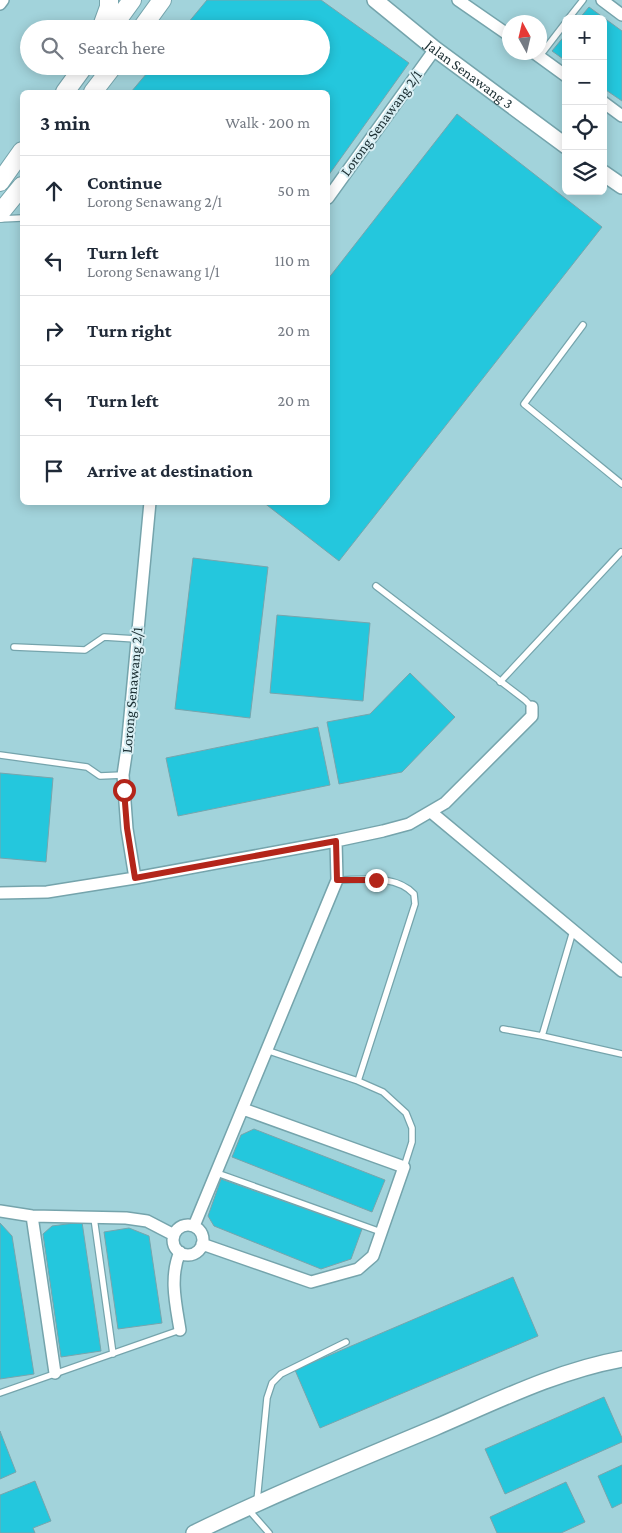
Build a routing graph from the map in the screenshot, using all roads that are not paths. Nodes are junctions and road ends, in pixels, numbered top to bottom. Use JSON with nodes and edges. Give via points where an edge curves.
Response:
{"nodes":[{"id":1,"x":3,"y":0,"type":"edge"},
{"id":2,"x":109,"y":0,"type":"edge"},
{"id":3,"x":132,"y":0,"type":"edge"},
{"id":4,"x":162,"y":0,"type":"edge"},
{"id":5,"x":375,"y":0,"type":"edge"},
{"id":6,"x":458,"y":0,"type":"edge"},
{"id":7,"x":583,"y":0,"type":"edge"},
{"id":8,"x":602,"y":0,"type":"edge"},
{"id":9,"x":0,"y":4,"type":"edge"},
{"id":10,"x":571,"y":15,"type":"edge"},
{"id":11,"x":622,"y":15,"type":"edge"},
{"id":12,"x":104,"y":20,"type":"edge"},
{"id":13,"x":118,"y":20,"type":"edge"},
{"id":14,"x":148,"y":20,"type":"edge"},
{"id":15,"x":562,"y":26,"type":"edge"},
{"id":16,"x":502,"y":30,"type":"edge"},
{"id":17,"x":547,"y":43,"type":"edge"},
{"id":18,"x":435,"y":48,"type":"junction"},
{"id":19,"x":543,"y":60,"type":"edge"},
{"id":20,"x":562,"y":73,"type":"edge"},
{"id":21,"x":77,"y":75,"type":"edge"},
{"id":22,"x":106,"y":75,"type":"edge"},
{"id":23,"x":66,"y":90,"type":"edge"},
{"id":24,"x":95,"y":90,"type":"edge"},
{"id":25,"x":607,"y":105,"type":"edge"},
{"id":26,"x":622,"y":116,"type":"edge"},
{"id":27,"x":562,"y":143,"type":"edge"},
{"id":28,"x":20,"y":154,"type":"edge"},
{"id":29,"x":3,"y":175,"type":"edge"},
{"id":30,"x":611,"y":176,"type":"edge"},
{"id":31,"x":622,"y":186,"type":"edge"},
{"id":32,"x":20,"y":188,"type":"edge"},
{"id":33,"x":330,"y":195,"type":"edge"},
{"id":34,"x":0,"y":213,"type":"edge"},
{"id":35,"x":20,"y":218,"type":"edge"},
{"id":36,"x":0,"y":219,"type":"edge"},
{"id":37,"x":583,"y":325,"type":"dead end"},
{"id":38,"x":622,"y":484,"type":"edge"},
{"id":39,"x":150,"y":505,"type":"edge"},
{"id":40,"x":621,"y":552,"type":"edge"},
{"id":41,"x":376,"y":586,"type":"dead end"},
{"id":42,"x":136,"y":639,"type":"junction"},
{"id":43,"x":14,"y":647,"type":"dead end"},
{"id":44,"x":500,"y":682,"type":"junction"},
{"id":45,"x":532,"y":707,"type":"joint"},
{"id":46,"x":0,"y":755,"type":"edge"},
{"id":47,"x":123,"y":774,"type":"junction"},
{"id":48,"x":430,"y":812,"type":"junction"},
{"id":49,"x":336,"y":841,"type":"junction"},
{"id":50,"x":135,"y":878,"type":"junction"},
{"id":51,"x":337,"y":880,"type":"junction"},
{"id":52,"x":0,"y":893,"type":"edge"},
{"id":53,"x":573,"y":931,"type":"junction"},
{"id":54,"x":622,"y":971,"type":"edge"},
{"id":55,"x":503,"y":1029,"type":"dead end"},
{"id":56,"x":542,"y":1036,"type":"junction"},
{"id":57,"x":266,"y":1050,"type":"junction"},
{"id":58,"x":622,"y":1054,"type":"edge"},
{"id":59,"x":358,"y":1081,"type":"junction"},
{"id":60,"x":244,"y":1109,"type":"junction"},
{"id":61,"x":404,"y":1167,"type":"junction"},
{"id":62,"x":216,"y":1173,"type":"junction"},
{"id":63,"x":0,"y":1211,"type":"edge"},
{"id":64,"x":32,"y":1216,"type":"junction"},
{"id":65,"x":94,"y":1217,"type":"junction"},
{"id":66,"x":194,"y":1226,"type":"junction"},
{"id":67,"x":381,"y":1232,"type":"junction"},
{"id":68,"x":174,"y":1235,"type":"junction"},
{"id":69,"x":202,"y":1244,"type":"junction"},
{"id":70,"x":180,"y":1252,"type":"junction"},
{"id":71,"x":180,"y":1330,"type":"joint"},
{"id":72,"x":346,"y":1342,"type":"dead end"},
{"id":73,"x":113,"y":1354,"type":"junction"},
{"id":74,"x":622,"y":1359,"type":"edge"},
{"id":75,"x":55,"y":1373,"type":"junction"},
{"id":76,"x":0,"y":1393,"type":"edge"},
{"id":77,"x":251,"y":1506,"type":"junction"},
{"id":78,"x":194,"y":1533,"type":"edge"},
{"id":79,"x":269,"y":1533,"type":"edge"}],
"edges":[{"from":1,"to":9,"type":"street"},
{"from":2,"to":12,"type":"main road"},
{"from":3,"to":13,"type":"main road"},
{"from":4,"to":14,"type":"main road"},
{"from":5,"to":18,"type":"street","name":"Jalan Senawang 3"},
{"from":6,"to":16,"type":"street"},
{"from":7,"to":10,"type":"lane"},
{"from":8,"to":11,"type":"street"},
{"from":15,"to":17,"type":"lane"},
{"from":18,"to":27,"type":"street","name":"Jalan Senawang 3"},
{"from":18,"to":33,"type":"street","name":"Lorong Senawang 2/1"},
{"from":19,"to":20,"type":"street"},
{"from":21,"to":23,"type":"main road"},
{"from":22,"to":24,"type":"main road"},
{"from":25,"to":26,"type":"street"},
{"from":28,"to":29,"type":"main road"},
{"from":30,"to":31,"type":"street"},
{"from":32,"to":34,"type":"main road"},
{"from":35,"to":36,"type":"lane"},
{"from":37,"to":38,"type":"lane","via":[[524,404]]},
{"from":39,"to":42,"type":"street","name":"Lorong Senawang 2/1"},
{"from":40,"to":44,"type":"lane"},
{"from":41,"to":44,"type":"lane"},
{"from":42,"to":43,"type":"lane","via":[[104,636],[85,650]]},
{"from":42,"to":47,"type":"street","name":"Lorong Senawang 2/1"},
{"from":44,"to":45,"type":"lane"},
{"from":45,"to":48,"type":"street","via":[[532,716],[445,803]]},
{"from":46,"to":47,"type":"lane","via":[[87,766],[100,776]]},
{"from":47,"to":50,"type":"street","name":"Lorong Senawang 2/1"},
{"from":48,"to":49,"type":"street","via":[[409,824]]},
{"from":48,"to":53,"type":"street"},
{"from":49,"to":50,"type":"street"},
{"from":49,"to":51,"type":"street"},
{"from":50,"to":52,"type":"street","via":[[47,892]]},
{"from":51,"to":57,"type":"street"},
{"from":51,"to":59,"type":"lane","via":[[394,882],[414,894],[414,904]]},
{"from":53,"to":54,"type":"street"},
{"from":53,"to":56,"type":"lane"},
{"from":55,"to":56,"type":"lane"},
{"from":56,"to":58,"type":"lane"},
{"from":57,"to":59,"type":"lane"},
{"from":57,"to":60,"type":"street"},
{"from":59,"to":61,"type":"lane","via":[[383,1092],[406,1113],[412,1128],[412,1142]]},
{"from":60,"to":61,"type":"street"},
{"from":60,"to":62,"type":"street"},
{"from":61,"to":67,"type":"street"},
{"from":62,"to":66,"type":"street"},
{"from":62,"to":67,"type":"lane"},
{"from":63,"to":64,"type":"street"},
{"from":64,"to":65,"type":"street"},
{"from":64,"to":75,"type":"street"},
{"from":65,"to":68,"type":"street","via":[[147,1221]]},
{"from":65,"to":73,"type":"lane"},
{"from":66,"to":68,"type":"street","via":[[184,1226]]},
{"from":66,"to":69,"type":"street","via":[[200,1232]]},
{"from":67,"to":69,"type":"street","via":[[373,1256],[358,1269],[311,1282]]},
{"from":68,"to":70,"type":"street","via":[[174,1245]]},
{"from":69,"to":70,"type":"street","via":[[193,1254]]},
{"from":70,"to":71,"type":"street","via":[[174,1288]]},
{"from":71,"to":73,"type":"lane"},
{"from":72,"to":77,"type":"lane","via":[[281,1374],[272,1383]]},
{"from":73,"to":75,"type":"lane"},
{"from":74,"to":77,"type":"street","via":[[594,1364],[534,1385]]},
{"from":75,"to":76,"type":"lane"},
{"from":77,"to":78,"type":"street"},
{"from":77,"to":79,"type":"lane"}]}
